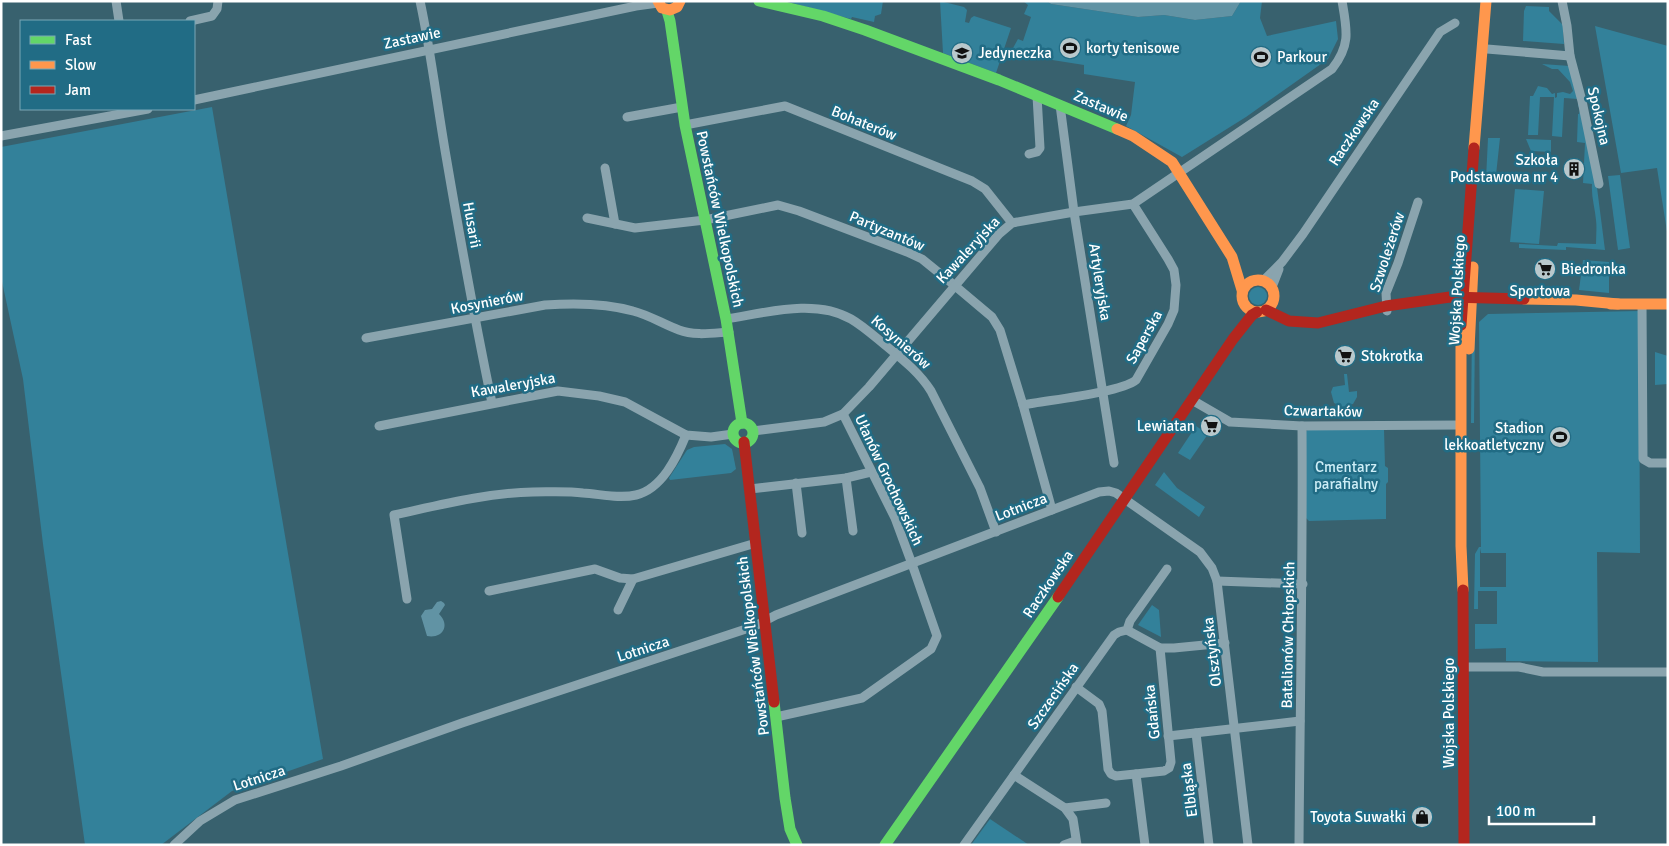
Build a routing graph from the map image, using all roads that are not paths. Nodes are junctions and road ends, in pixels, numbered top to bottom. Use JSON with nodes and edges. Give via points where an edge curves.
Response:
{"nodes":[{"id":1,"x":116,"y":1,"type":"edge"},
{"id":2,"x":218,"y":1,"type":"edge"},
{"id":3,"x":420,"y":1,"type":"edge"},
{"id":4,"x":759,"y":1,"type":"edge"},
{"id":5,"x":1342,"y":1,"type":"edge"},
{"id":6,"x":1488,"y":1,"type":"edge"},
{"id":7,"x":1562,"y":1,"type":"edge"},
{"id":8,"x":665,"y":7,"type":"edge"},
{"id":9,"x":119,"y":20,"type":"edge"},
{"id":10,"x":194,"y":20,"type":"edge"},
{"id":11,"x":1455,"y":23,"type":"dead end"},
{"id":12,"x":1487,"y":49,"type":"junction"},
{"id":13,"x":430,"y":50,"type":"junction"},
{"id":14,"x":1570,"y":56,"type":"junction"},
{"id":15,"x":1037,"y":96,"type":"junction"},
{"id":16,"x":195,"y":100,"type":"edge"},
{"id":17,"x":1060,"y":105,"type":"junction"},
{"id":18,"x":682,"y":107,"type":"junction"},
{"id":19,"x":136,"y":110,"type":"edge"},
{"id":20,"x":627,"y":117,"type":"dead end"},
{"id":21,"x":685,"y":125,"type":"junction"},
{"id":22,"x":1,"y":136,"type":"edge"},
{"id":23,"x":1028,"y":154,"type":"dead end"},
{"id":24,"x":605,"y":168,"type":"dead end"},
{"id":25,"x":1179,"y":172,"type":"junction"},
{"id":26,"x":1599,"y":184,"type":"dead end"},
{"id":27,"x":1418,"y":202,"type":"dead end"},
{"id":28,"x":1133,"y":204,"type":"junction"},
{"id":29,"x":1074,"y":212,"type":"junction"},
{"id":30,"x":587,"y":218,"type":"dead end"},
{"id":31,"x":705,"y":220,"type":"junction"},
{"id":32,"x":1012,"y":223,"type":"junction"},
{"id":33,"x":615,"y":224,"type":"junction"},
{"id":34,"x":1232,"y":257,"type":"junction"},
{"id":35,"x":1264,"y":282,"type":"junction"},
{"id":36,"x":954,"y":285,"type":"junction"},
{"id":37,"x":1242,"y":290,"type":"junction"},
{"id":38,"x":1466,"y":302,"type":"junction"},
{"id":39,"x":1642,"y":304,"type":"junction"},
{"id":40,"x":1668,"y":304,"type":"edge"},
{"id":41,"x":1244,"y":305,"type":"junction"},
{"id":42,"x":1266,"y":308,"type":"junction"},
{"id":43,"x":1387,"y":309,"type":"junction"},
{"id":44,"x":475,"y":319,"type":"junction"},
{"id":45,"x":726,"y":319,"type":"junction"},
{"id":46,"x":729,"y":332,"type":"junction"},
{"id":47,"x":366,"y":338,"type":"dead end"},
{"id":48,"x":1233,"y":339,"type":"junction"},
{"id":49,"x":897,"y":354,"type":"junction"},
{"id":50,"x":1104,"y":391,"type":"junction"},
{"id":51,"x":1192,"y":400,"type":"junction"},
{"id":52,"x":492,"y":403,"type":"junction"},
{"id":53,"x":1023,"y":404,"type":"junction"},
{"id":54,"x":843,"y":414,"type":"junction"},
{"id":55,"x":742,"y":423,"type":"junction"},
{"id":56,"x":1460,"y":425,"type":"junction"},
{"id":57,"x":379,"y":426,"type":"dead end"},
{"id":58,"x":1302,"y":426,"type":"junction"},
{"id":59,"x":752,"y":431,"type":"junction"},
{"id":60,"x":734,"y":434,"type":"junction"},
{"id":61,"x":686,"y":435,"type":"junction"},
{"id":62,"x":744,"y":442,"type":"junction"},
{"id":63,"x":1114,"y":463,"type":"dead end"},
{"id":64,"x":1668,"y":463,"type":"edge"},
{"id":65,"x":872,"y":472,"type":"junction"},
{"id":66,"x":846,"y":478,"type":"junction"},
{"id":67,"x":796,"y":482,"type":"junction"},
{"id":68,"x":750,"y":489,"type":"junction"},
{"id":69,"x":1125,"y":499,"type":"junction"},
{"id":70,"x":1052,"y":510,"type":"junction"},
{"id":71,"x":853,"y":531,"type":"dead end"},
{"id":72,"x":996,"y":532,"type":"junction"},
{"id":73,"x":802,"y":533,"type":"dead end"},
{"id":74,"x":756,"y":543,"type":"junction"},
{"id":75,"x":912,"y":564,"type":"junction"},
{"id":76,"x":1167,"y":569,"type":"dead end"},
{"id":77,"x":633,"y":579,"type":"junction"},
{"id":78,"x":1217,"y":581,"type":"junction"},
{"id":79,"x":1463,"y":582,"type":"junction"},
{"id":80,"x":1303,"y":584,"type":"junction"},
{"id":81,"x":489,"y":591,"type":"dead end"},
{"id":82,"x":407,"y":599,"type":"dead end"},
{"id":83,"x":618,"y":610,"type":"dead end"},
{"id":84,"x":765,"y":621,"type":"junction"},
{"id":85,"x":1127,"y":630,"type":"junction"},
{"id":86,"x":1224,"y":643,"type":"junction"},
{"id":87,"x":1160,"y":648,"type":"junction"},
{"id":88,"x":1464,"y":666,"type":"junction"},
{"id":89,"x":1668,"y":672,"type":"edge"},
{"id":90,"x":1076,"y":687,"type":"junction"},
{"id":91,"x":776,"y":717,"type":"junction"},
{"id":92,"x":1300,"y":721,"type":"junction"},
{"id":93,"x":1234,"y":729,"type":"junction"},
{"id":94,"x":1196,"y":732,"type":"junction"},
{"id":95,"x":1168,"y":736,"type":"junction"},
{"id":96,"x":1136,"y":774,"type":"junction"},
{"id":97,"x":1014,"y":775,"type":"junction"},
{"id":98,"x":1106,"y":803,"type":"dead end"},
{"id":99,"x":1065,"y":808,"type":"junction"},
{"id":100,"x":1076,"y":843,"type":"edge"},
{"id":101,"x":174,"y":845,"type":"edge"},
{"id":102,"x":797,"y":845,"type":"edge"},
{"id":103,"x":885,"y":845,"type":"edge"},
{"id":104,"x":964,"y":845,"type":"edge"},
{"id":105,"x":1064,"y":845,"type":"edge"},
{"id":106,"x":1145,"y":845,"type":"edge"},
{"id":107,"x":1209,"y":845,"type":"edge"},
{"id":108,"x":1248,"y":845,"type":"edge"},
{"id":109,"x":1300,"y":845,"type":"edge"},
{"id":110,"x":1464,"y":845,"type":"edge"}],
"edges":[{"from":1,"to":9,"type":"street"},
{"from":2,"to":10,"type":"street","via":[[212,16]]},
{"from":3,"to":13,"type":"street","name":"Husarii"},
{"from":4,"to":15,"type":"street","name":"Zastawie","via":[[865,30]]},
{"from":5,"to":25,"type":"street","via":[[1347,38],[1332,69]]},
{"from":6,"to":12,"type":"street","name":"Wojska Polskiego"},
{"from":6,"to":38,"type":"street","name":"Wojska Polskiego","via":[[1484,20]]},
{"from":7,"to":14,"type":"street","name":"Spokojna"},
{"from":8,"to":13,"type":"street","name":"Zastawie","via":[[636,6]]},
{"from":8,"to":18,"type":"street","name":"Powstańców Wielkopolskich"},
{"from":11,"to":35,"type":"street","name":"Raczkowska","via":[[1436,36],[1303,234]]},
{"from":12,"to":14,"type":"street"},
{"from":12,"to":38,"type":"street","name":"Wojska Polskiego"},
{"from":13,"to":16,"type":"street","name":"Zastawie"},
{"from":13,"to":44,"type":"street","name":"Husarii"},
{"from":14,"to":26,"type":"street","name":"Spokojna"},
{"from":15,"to":17,"type":"street","name":"Zastawie"},
{"from":15,"to":23,"type":"street","via":[[1040,148]]},
{"from":17,"to":25,"type":"street","name":"Zastawie","via":[[1133,136],[1172,162]]},
{"from":17,"to":29,"type":"street","name":"Artyleryjska"},
{"from":18,"to":20,"type":"street"},
{"from":18,"to":21,"type":"street","name":"Powstańców Wielkopolskich"},
{"from":19,"to":22,"type":"street"},
{"from":21,"to":31,"type":"street","name":"Powstańców Wielkopolskich"},
{"from":21,"to":32,"type":"street","name":"Bohaterów","via":[[785,106],[972,181],[985,189]]},
{"from":24,"to":33,"type":"street"},
{"from":25,"to":28,"type":"street","name":"Kawaleryjska"},
{"from":25,"to":34,"type":"street"},
{"from":27,"to":43,"type":"street","name":"Szwoleżerów","via":[[1386,293]]},
{"from":28,"to":29,"type":"street","name":"Kawaleryjska"},
{"from":28,"to":50,"type":"street","name":"Saperska","via":[[1174,270],[1177,298],[1168,324],[1136,380]]},
{"from":29,"to":32,"type":"street","name":"Kawaleryjska"},
{"from":29,"to":50,"type":"street","name":"Artyleryjska"},
{"from":30,"to":33,"type":"street","name":"Partyzantów"},
{"from":31,"to":33,"type":"street","name":"Partyzantów","via":[[635,228]]},
{"from":31,"to":36,"type":"street","name":"Partyzantów","via":[[766,206],[788,207],[907,252]]},
{"from":31,"to":45,"type":"street","name":"Powstańców Wielkopolskich"},
{"from":32,"to":36,"type":"street","name":"Kawaleryjska"},
{"from":34,"to":35,"type":"street"},
{"from":34,"to":37,"type":"street"},
{"from":35,"to":37,"type":"street","via":[[1248,283]]},
{"from":35,"to":42,"type":"street","via":[[1274,296]]},
{"from":36,"to":49,"type":"street","name":"Kawaleryjska"},
{"from":36,"to":53,"type":"street","name":"Partyzantów","via":[[992,317],[1000,330]]},
{"from":37,"to":41,"type":"street"},
{"from":38,"to":39,"type":"street","name":"Sportowa","via":[[1576,300]]},
{"from":38,"to":43,"type":"street","name":"Sportowa"},
{"from":38,"to":56,"type":"street","name":"Wojska Polskiego"},
{"from":38,"to":79,"type":"street","name":"Wojska Polskiego","via":[[1467,546]]},
{"from":39,"to":40,"type":"street","name":"Sportowa"},
{"from":39,"to":64,"type":"street","via":[[1643,459],[1650,463]]},
{"from":41,"to":42,"type":"street","via":[[1252,311]]},
{"from":41,"to":48,"type":"street","name":"Raczkowska"},
{"from":42,"to":43,"type":"street","name":"Sportowa","via":[[1290,321],[1302,323]]},
{"from":42,"to":48,"type":"street","name":"Raczkowska","via":[[1252,315]]},
{"from":44,"to":46,"type":"street","name":"Kosynierów","via":[[545,305],[588,305],[632,310],[680,331]]},
{"from":44,"to":47,"type":"street","name":"Kosynierów"},
{"from":44,"to":52,"type":"street","name":"Husarii"},
{"from":45,"to":46,"type":"street","name":"Powstańców Wielkopolskich"},
{"from":45,"to":49,"type":"street","name":"Kosynierów","via":[[805,307],[823,309],[852,319]]},
{"from":46,"to":55,"type":"street","name":"Powstańców Wielkopolskich"},
{"from":48,"to":51,"type":"street","name":"Raczkowska"},
{"from":49,"to":54,"type":"street","name":"Kawaleryjska"},
{"from":49,"to":72,"type":"street","name":"Kosynierów","via":[[923,378],[931,391],[980,488]]},
{"from":50,"to":53,"type":"street","name":"Saperska"},
{"from":50,"to":63,"type":"street","name":"Artyleryjska"},
{"from":51,"to":58,"type":"street","name":"Czwartaków","via":[[1230,422]]},
{"from":51,"to":69,"type":"street","name":"Raczkowska"},
{"from":52,"to":57,"type":"street","name":"Kawaleryjska"},
{"from":52,"to":61,"type":"street","name":"Kawaleryjska","via":[[558,391],[599,396],[625,402]]},
{"from":53,"to":70,"type":"street","name":"Partyzantów"},
{"from":54,"to":59,"type":"street","name":"Kawaleryjska","via":[[824,422]]},
{"from":54,"to":65,"type":"street","name":"Ułanów Grochowskich"},
{"from":55,"to":59,"type":"street","via":[[749,425]]},
{"from":55,"to":60,"type":"street","via":[[736,426]]},
{"from":56,"to":58,"type":"street","name":"Czwartaków"},
{"from":56,"to":79,"type":"street","name":"Wojska Polskiego"},
{"from":58,"to":80,"type":"street","name":"Batalionów Chłopskich"},
{"from":59,"to":62,"type":"street","via":[[750,439]]},
{"from":60,"to":61,"type":"street","name":"Kawaleryjska","via":[[711,437]]},
{"from":60,"to":62,"type":"street","via":[[736,440]]},
{"from":61,"to":82,"type":"street","via":[[660,481],[637,495],[507,493],[394,515]]},
{"from":62,"to":68,"type":"street","name":"Powstańców Wielkopolskich"},
{"from":65,"to":66,"type":"street"},
{"from":65,"to":75,"type":"street","name":"Ułanów Grochowskich","via":[[895,518]]},
{"from":66,"to":67,"type":"street"},
{"from":66,"to":71,"type":"street"},
{"from":67,"to":68,"type":"street"},
{"from":67,"to":73,"type":"street"},
{"from":68,"to":74,"type":"street","name":"Powstańców Wielkopolskich"},
{"from":69,"to":70,"type":"street","name":"Lotnicza","via":[[1104,491]]},
{"from":69,"to":78,"type":"street","name":"Olsztyńska","via":[[1200,552]]},
{"from":69,"to":103,"type":"street","name":"Raczkowska"},
{"from":70,"to":72,"type":"street","name":"Lotnicza"},
{"from":72,"to":75,"type":"street","name":"Lotnicza"},
{"from":74,"to":77,"type":"street"},
{"from":74,"to":84,"type":"street","name":"Powstańców Wielkopolskich"},
{"from":75,"to":84,"type":"street","name":"Lotnicza","via":[[776,614]]},
{"from":75,"to":91,"type":"street","name":"Ułanów Grochowskich","via":[[936,631],[932,649],[862,698]]},
{"from":76,"to":85,"type":"street","name":"Szczecińska"},
{"from":77,"to":81,"type":"street","via":[[595,569]]},
{"from":77,"to":83,"type":"street"},
{"from":78,"to":80,"type":"street"},
{"from":78,"to":86,"type":"street","name":"Olsztyńska"},
{"from":79,"to":88,"type":"street","name":"Wojska Polskiego"},
{"from":80,"to":92,"type":"street","name":"Batalionów Chłopskich"},
{"from":84,"to":91,"type":"street","name":"Powstańców Wielkopolskich"},
{"from":84,"to":101,"type":"street","name":"Lotnicza","via":[[234,800],[200,821]]},
{"from":85,"to":87,"type":"street"},
{"from":85,"to":90,"type":"street","name":"Szczecińska","via":[[1114,635]]},
{"from":86,"to":87,"type":"street"},
{"from":86,"to":93,"type":"street","name":"Olsztyńska"},
{"from":87,"to":95,"type":"street","name":"Gdańska"},
{"from":88,"to":89,"type":"street","via":[[1519,667],[1543,672]]},
{"from":88,"to":110,"type":"street","name":"Wojska Polskiego"},
{"from":90,"to":96,"type":"street","via":[[1102,710],[1111,774]]},
{"from":90,"to":97,"type":"street","name":"Szczecińska"},
{"from":91,"to":102,"type":"street","name":"Powstańców Wielkopolskich","via":[[788,819]]},
{"from":92,"to":93,"type":"street"},
{"from":92,"to":109,"type":"street","name":"Batalionów Chłopskich"},
{"from":93,"to":94,"type":"street"},
{"from":93,"to":108,"type":"street","name":"Olsztyńska"},
{"from":94,"to":95,"type":"street"},
{"from":94,"to":107,"type":"street","name":"Elbląska"},
{"from":95,"to":96,"type":"street","name":"Gdańska","via":[[1169,768]]},
{"from":96,"to":106,"type":"street"},
{"from":97,"to":99,"type":"street"},
{"from":97,"to":104,"type":"street","name":"Szczecińska"},
{"from":98,"to":99,"type":"street"},
{"from":99,"to":100,"type":"street","via":[[1073,819]]},
{"from":100,"to":105,"type":"street"}]}
